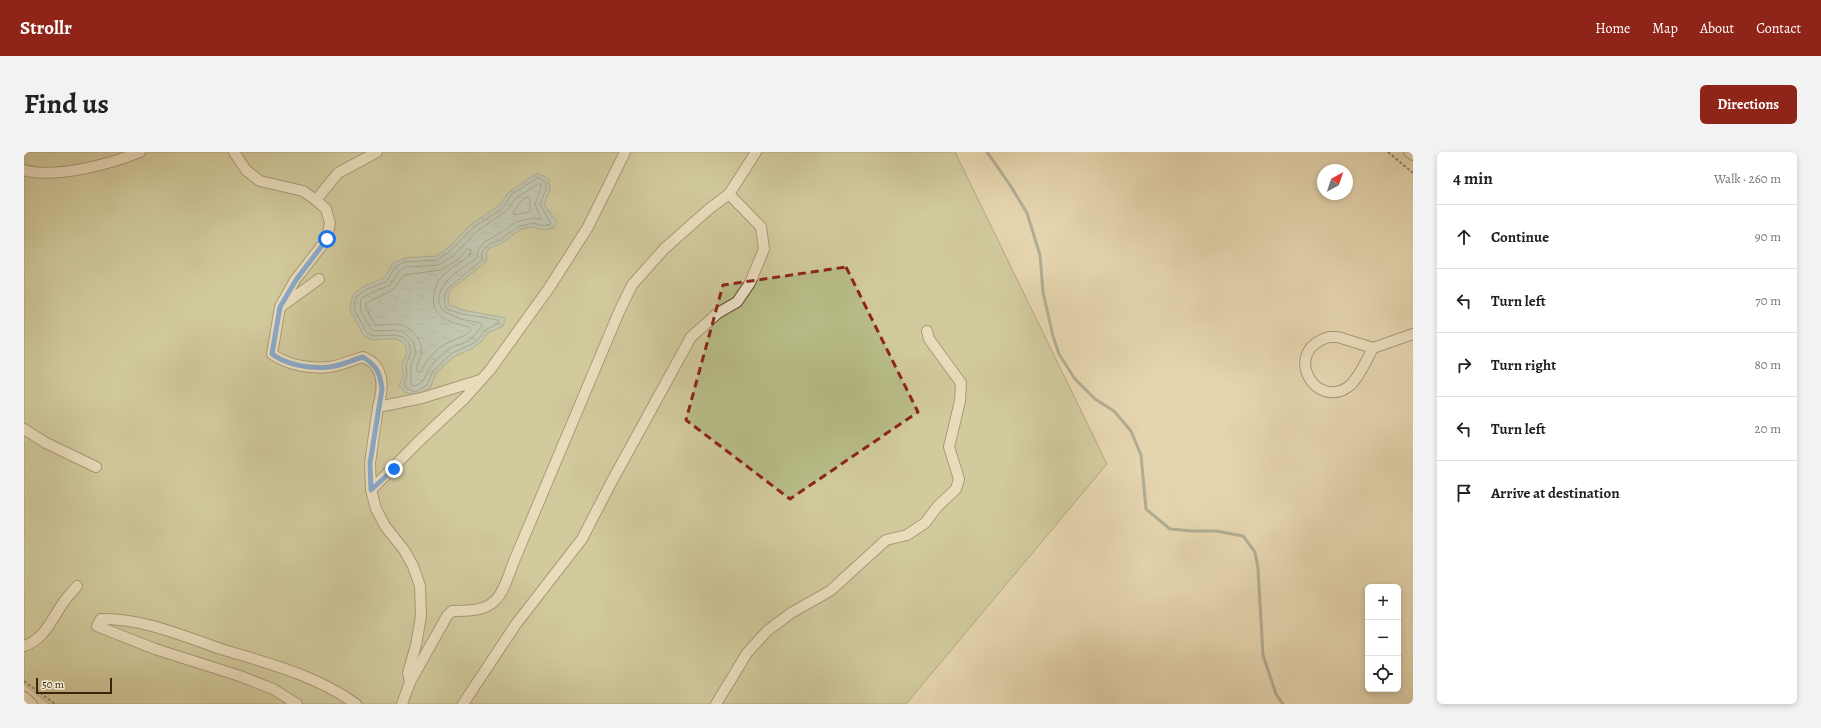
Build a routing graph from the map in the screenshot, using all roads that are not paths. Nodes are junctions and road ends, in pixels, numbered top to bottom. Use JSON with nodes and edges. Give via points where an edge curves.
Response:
{"nodes":[{"id":1,"x":140,"y":152,"type":"edge"},
{"id":2,"x":234,"y":152,"type":"edge"},
{"id":3,"x":377,"y":152,"type":"edge"},
{"id":4,"x":625,"y":152,"type":"edge"},
{"id":5,"x":756,"y":152,"type":"edge"},
{"id":6,"x":1409,"y":152,"type":"edge"},
{"id":7,"x":1413,"y":155,"type":"edge"},
{"id":8,"x":24,"y":170,"type":"edge"},
{"id":9,"x":729,"y":194,"type":"junction"},
{"id":10,"x":316,"y":200,"type":"junction"},
{"id":11,"x":319,"y":279,"type":"dead end"},
{"id":12,"x":280,"y":307,"type":"junction"},
{"id":13,"x":927,"y":331,"type":"dead end"},
{"id":14,"x":1413,"y":334,"type":"edge"},
{"id":15,"x":1373,"y":348,"type":"junction"},
{"id":16,"x":480,"y":380,"type":"junction"},
{"id":17,"x":378,"y":407,"type":"junction"},
{"id":18,"x":24,"y":429,"type":"edge"},
{"id":19,"x":96,"y":467,"type":"dead end"},
{"id":20,"x":371,"y":490,"type":"junction"},
{"id":21,"x":77,"y":586,"type":"dead end"},
{"id":22,"x":24,"y":646,"type":"edge"},
{"id":23,"x":410,"y":682,"type":"junction"},
{"id":24,"x":24,"y":697,"type":"edge"},
{"id":25,"x":32,"y":704,"type":"edge"},
{"id":26,"x":297,"y":704,"type":"edge"},
{"id":27,"x":356,"y":704,"type":"edge"},
{"id":28,"x":402,"y":704,"type":"edge"},
{"id":29,"x":463,"y":704,"type":"edge"},
{"id":30,"x":716,"y":704,"type":"edge"}],
"edges":[{"from":1,"to":8,"type":"street","via":[[89,168],[35,173]]},
{"from":2,"to":10,"type":"street","via":[[246,170],[260,181],[303,191]]},
{"from":3,"to":10,"type":"street","via":[[338,174]]},
{"from":4,"to":16,"type":"street","via":[[588,227],[550,288]]},
{"from":5,"to":9,"type":"street"},
{"from":6,"to":7,"type":"street"},
{"from":9,"to":23,"type":"street","via":[[708,209],[664,249],[632,285],[514,561],[504,590],[488,607],[473,611],[452,611]]},
{"from":9,"to":29,"type":"street","via":[[761,227],[764,249],[750,283],[737,302],[718,313],[691,337],[582,539],[516,624]]},
{"from":10,"to":12,"type":"street","via":[[326,209],[330,223],[327,239],[296,280]]},
{"from":11,"to":12,"type":"street"},
{"from":12,"to":17,"type":"street","via":[[272,354],[282,361],[303,366],[329,367],[363,357],[374,364],[380,378],[382,389]]},
{"from":13,"to":30,"type":"street","via":[[929,339],[961,383],[960,401],[949,447],[959,479],[956,489],[925,523],[906,535],[886,540],[830,591],[791,613],[767,631],[747,653]]},
{"from":14,"to":15,"type":"street"},
{"from":15,"to":15,"type":"street","via":[[1338,337],[1320,340],[1313,345],[1305,360],[1308,378],[1321,390],[1340,391],[1355,380]]},
{"from":16,"to":17,"type":"street","via":[[422,398]]},
{"from":16,"to":20,"type":"street"},
{"from":17,"to":20,"type":"street","via":[[370,463]]},
{"from":18,"to":19,"type":"street","via":[[46,443]]},
{"from":20,"to":23,"type":"street","via":[[376,510],[404,550],[420,586],[421,616],[408,673]]},
{"from":21,"to":22,"type":"street","via":[[42,635]]},
{"from":23,"to":28,"type":"street"},
{"from":24,"to":25,"type":"street"},
{"from":26,"to":27,"type":"street","via":[[272,689],[240,676],[155,649],[97,626],[101,619],[112,619],[171,631],[321,682]]}]}
